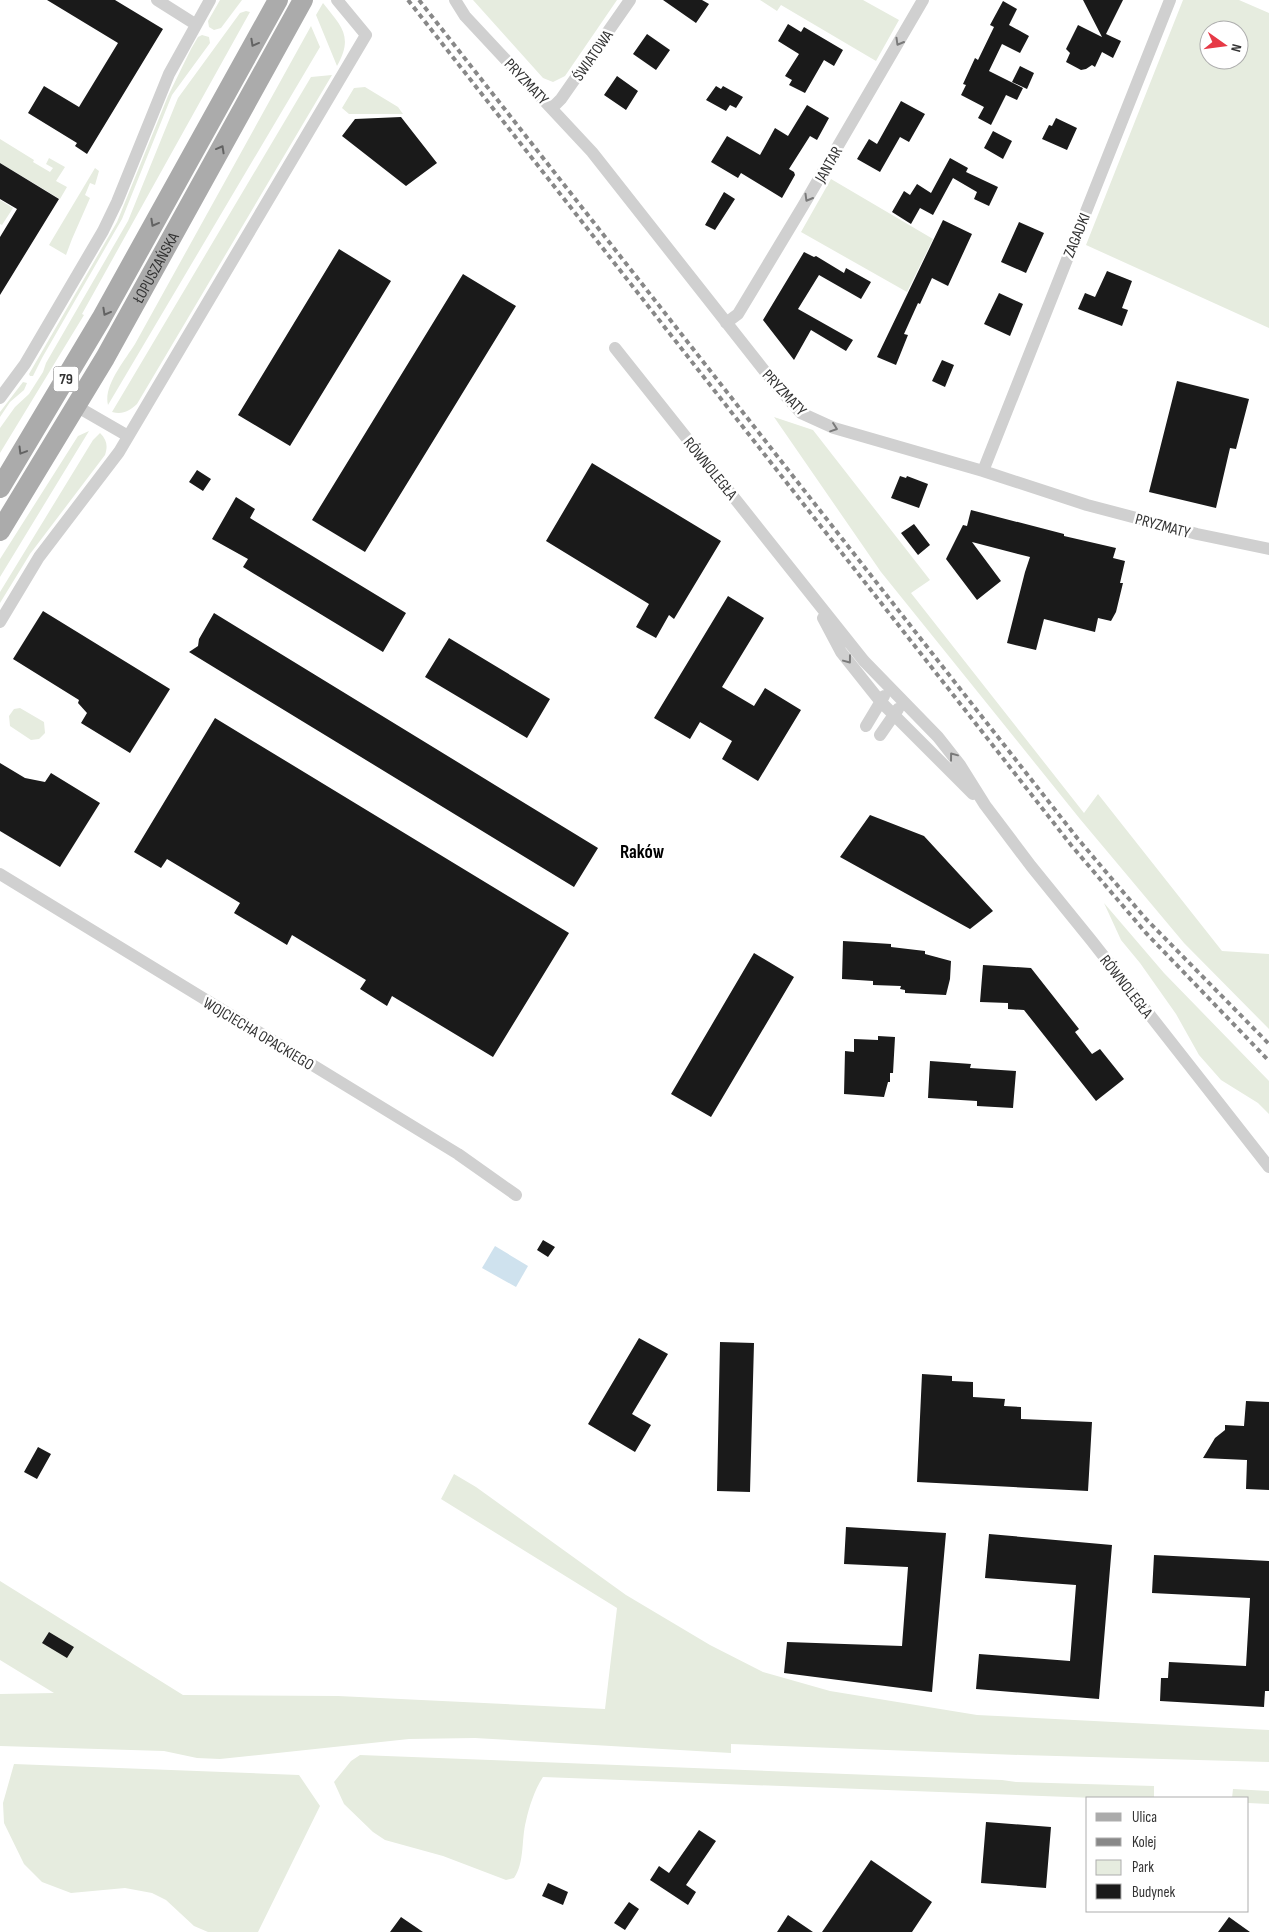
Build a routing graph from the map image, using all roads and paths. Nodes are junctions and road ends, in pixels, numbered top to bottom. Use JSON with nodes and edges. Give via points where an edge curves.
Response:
{"nodes":[{"id":1,"x":157,"y":0,"type":"edge"},
{"id":2,"x":210,"y":0,"type":"edge"},
{"id":3,"x":278,"y":0,"type":"edge"},
{"id":4,"x":303,"y":0,"type":"edge"},
{"id":5,"x":337,"y":0,"type":"edge"},
{"id":6,"x":454,"y":0,"type":"edge"},
{"id":7,"x":630,"y":0,"type":"edge"},
{"id":8,"x":923,"y":0,"type":"edge"},
{"id":9,"x":1170,"y":0,"type":"edge"},
{"id":10,"x":195,"y":24,"type":"junction"},
{"id":11,"x":552,"y":108,"type":"junction"},
{"id":12,"x":726,"y":323,"type":"junction"},
{"id":13,"x":615,"y":348,"type":"dead end"},
{"id":14,"x":0,"y":398,"type":"edge"},
{"id":15,"x":76,"y":406,"type":"junction"},
{"id":16,"x":128,"y":436,"type":"junction"},
{"id":17,"x":983,"y":471,"type":"junction"},
{"id":18,"x":0,"y":488,"type":"edge"},
{"id":19,"x":0,"y":531,"type":"edge"},
{"id":20,"x":1269,"y":549,"type":"edge"},
{"id":21,"x":807,"y":587,"type":"junction"},
{"id":22,"x":0,"y":622,"type":"edge"},
{"id":23,"x":889,"y":687,"type":"junction"},
{"id":24,"x":880,"y":701,"type":"junction"},
{"id":25,"x":903,"y":701,"type":"junction"},
{"id":26,"x":895,"y":714,"type":"junction"},
{"id":27,"x":866,"y":726,"type":"dead end"},
{"id":28,"x":880,"y":736,"type":"dead end"},
{"id":29,"x":985,"y":805,"type":"junction"},
{"id":30,"x":0,"y":874,"type":"edge"},
{"id":31,"x":1269,"y":1167,"type":"edge"},
{"id":32,"x":516,"y":1195,"type":"dead end"}],
"edges":[{"from":1,"to":10,"type":"street"},
{"from":2,"to":10,"type":"street"},
{"from":3,"to":18,"type":"main road","name":"ŁOPUSZAŃSKA","number":"79","one_way":true,"via":[[93,334]]},
{"from":15,"to":4,"type":"main road","name":"ŁOPUSZAŃSKA","number":"79","one_way":true},
{"from":5,"to":16,"type":"street","via":[[366,35]]},
{"from":6,"to":11,"type":"street","name":"PRYZMATY","via":[[465,16]]},
{"from":7,"to":11,"type":"street","name":"ŚWIATOWA"},
{"from":8,"to":12,"type":"street","name":"JANTAR","one_way":true,"via":[[804,206],[738,314]]},
{"from":9,"to":17,"type":"street","name":"ZAGADKI"},
{"from":10,"to":14,"type":"street","via":[[165,81],[118,202],[103,231],[25,364]]},
{"from":11,"to":12,"type":"street","name":"PRYZMATY","via":[[592,152]]},
{"from":12,"to":17,"type":"street","name":"PRYZMATY","one_way":true,"via":[[795,408],[809,418],[843,431]]},
{"from":13,"to":21,"type":"street","name":"RÓWNOLEGŁA"},
{"from":15,"to":16,"type":"street"},
{"from":15,"to":19,"type":"main road","name":"ŁOPUSZAŃSKA","number":"79"},
{"from":16,"to":22,"type":"street","via":[[110,465],[39,558]]},
{"from":17,"to":20,"type":"street","name":"PRYZMATY","via":[[1087,505]]},
{"from":21,"to":23,"type":"street","name":"RÓWNOLEGŁA","via":[[864,661]]},
{"from":21,"to":24,"type":"street","name":"RÓWNOLEGŁA","one_way":true,"via":[[841,652]]},
{"from":23,"to":24,"type":"street"},
{"from":23,"to":25,"type":"street","name":"RÓWNOLEGŁA"},
{"from":24,"to":26,"type":"street","name":"RÓWNOLEGŁA"},
{"from":24,"to":27,"type":"street"},
{"from":25,"to":26,"type":"street"},
{"from":29,"to":25,"type":"street","name":"RÓWNOLEGŁA","one_way":true,"via":[[938,737]]},
{"from":26,"to":28,"type":"street"},
{"from":26,"to":29,"type":"street","name":"RÓWNOLEGŁA"},
{"from":29,"to":31,"type":"street","name":"RÓWNOLEGŁA"},
{"from":30,"to":32,"type":"street","name":"WOJCIECHA OPACKIEGO","via":[[458,1154]]}]}
